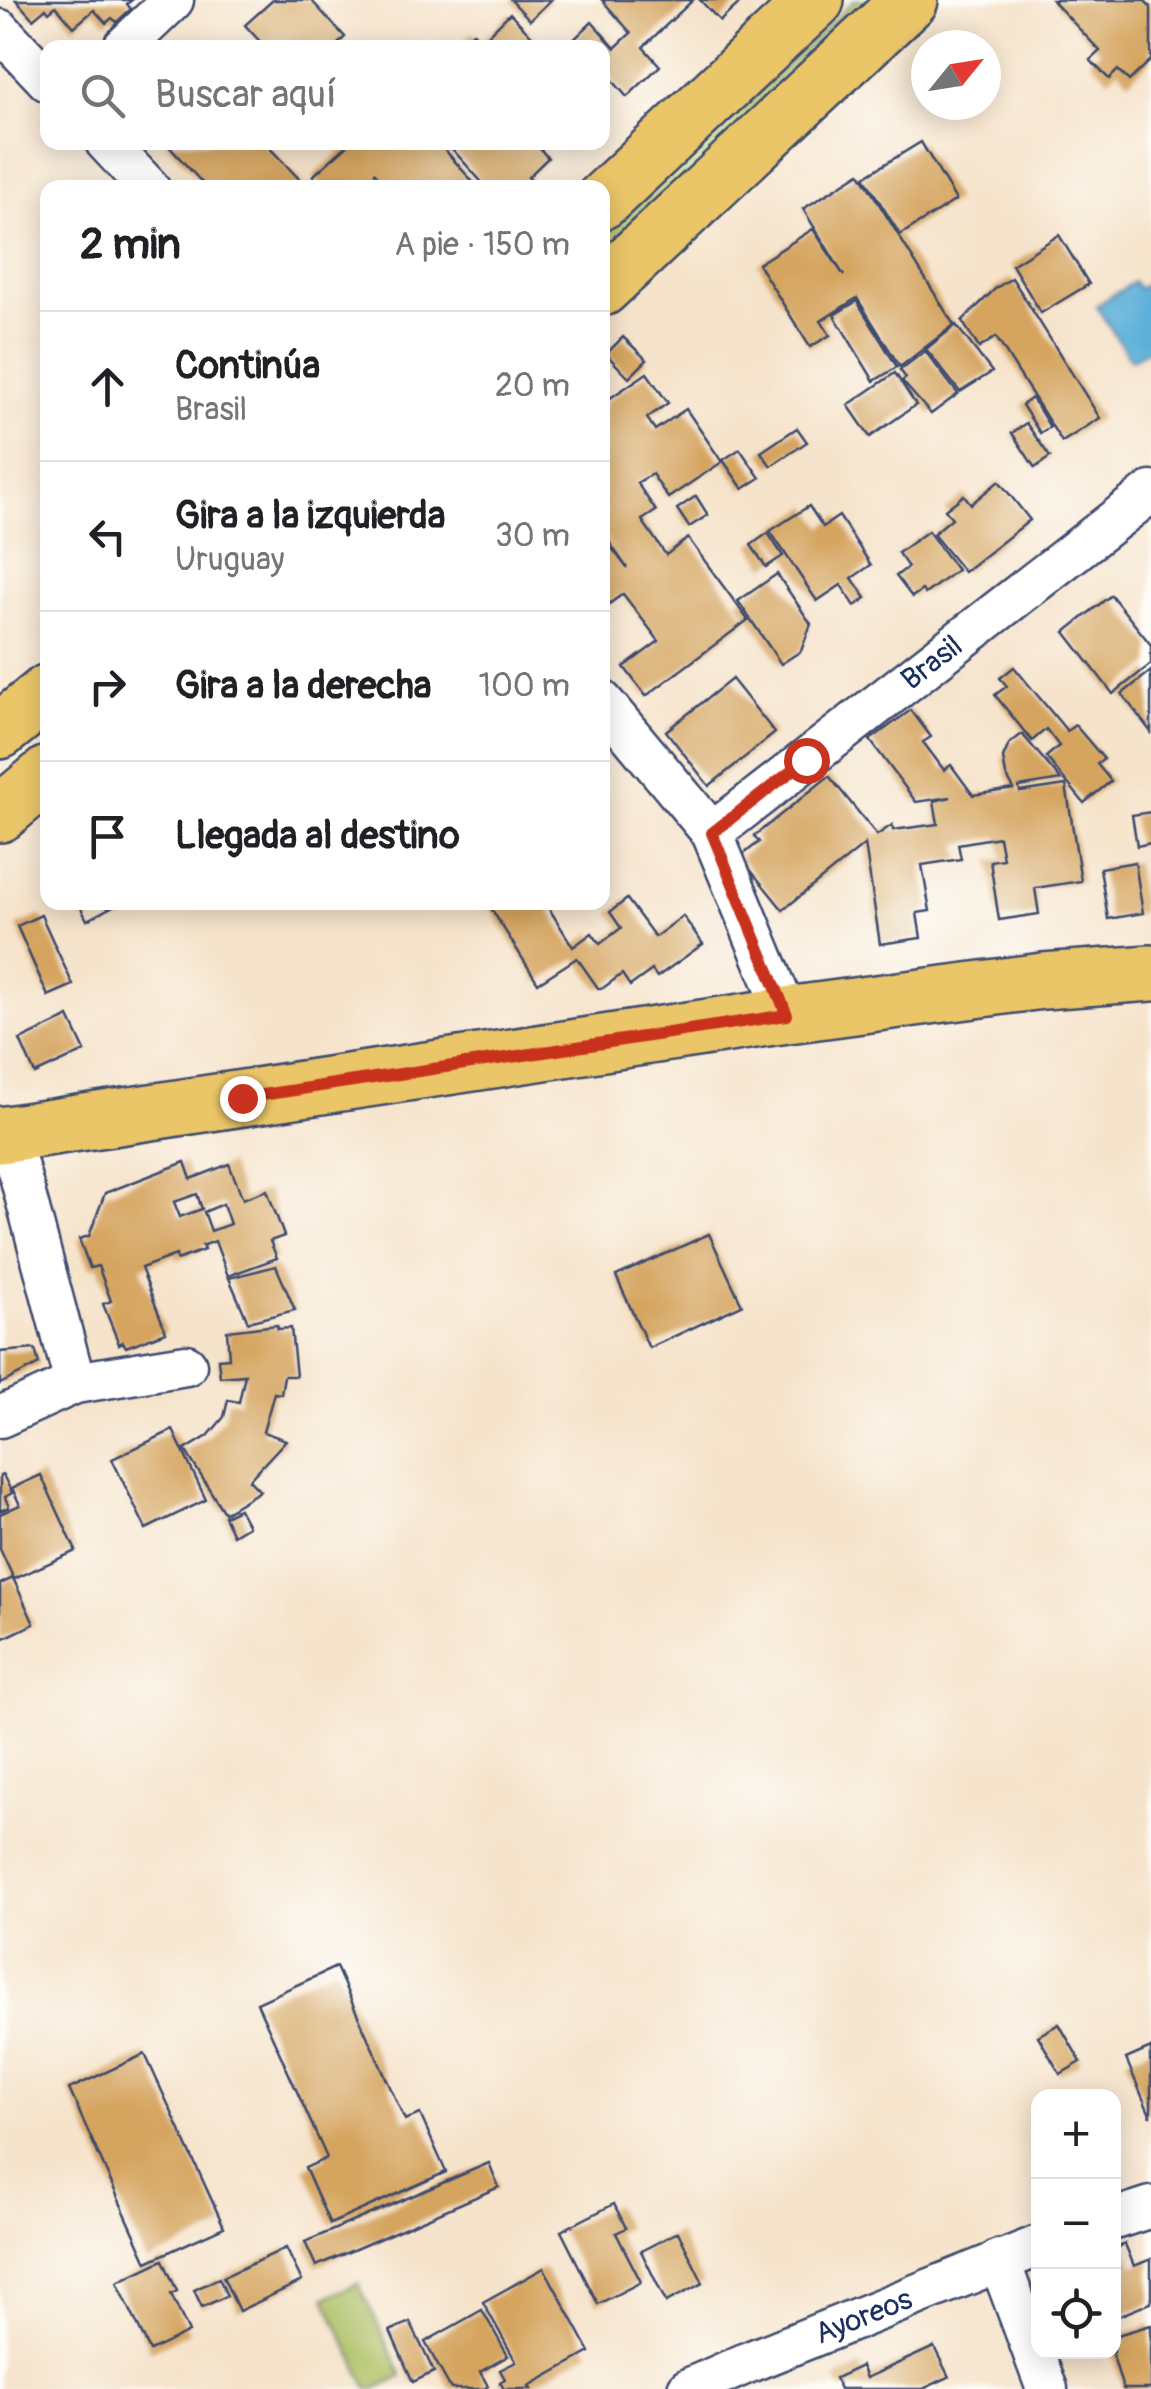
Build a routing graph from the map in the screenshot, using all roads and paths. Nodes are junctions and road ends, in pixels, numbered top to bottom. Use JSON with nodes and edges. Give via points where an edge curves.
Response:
{"nodes":[{"id":1,"x":173,"y":0,"type":"edge"},
{"id":2,"x":816,"y":0,"type":"edge"},
{"id":3,"x":910,"y":0,"type":"edge"},
{"id":4,"x":0,"y":30,"type":"edge"},
{"id":5,"x":131,"y":40,"type":"edge"},
{"id":6,"x":40,"y":72,"type":"edge"},
{"id":7,"x":113,"y":150,"type":"edge"},
{"id":8,"x":142,"y":180,"type":"edge"},
{"id":9,"x":610,"y":193,"type":"edge"},
{"id":10,"x":610,"y":281,"type":"edge"},
{"id":11,"x":1151,"y":492,"type":"edge"},
{"id":12,"x":40,"y":699,"type":"edge"},
{"id":13,"x":610,"y":711,"type":"edge"},
{"id":14,"x":0,"y":732,"type":"edge"},
{"id":15,"x":40,"y":781,"type":"edge"},
{"id":16,"x":0,"y":814,"type":"edge"},
{"id":17,"x":712,"y":833,"type":"junction"},
{"id":18,"x":1151,"y":957,"type":"edge"},
{"id":19,"x":1151,"y":973,"type":"edge"},
{"id":20,"x":1043,"y":981,"type":"junction"},
{"id":21,"x":787,"y":1015,"type":"junction"},
{"id":22,"x":4,"y":1134,"type":"edge"},
{"id":23,"x":186,"y":1364,"type":"dead end"},
{"id":24,"x":75,"y":1383,"type":"junction"},
{"id":25,"x":0,"y":1417,"type":"edge"},
{"id":26,"x":1151,"y":2207,"type":"edge"},
{"id":27,"x":1121,"y":2217,"type":"edge"},
{"id":28,"x":1031,"y":2249,"type":"edge"},
{"id":29,"x":1000,"y":2260,"type":"junction"},
{"id":30,"x":688,"y":2389,"type":"edge"},
{"id":31,"x":1047,"y":2389,"type":"edge"}],
"edges":[{"from":1,"to":5,"type":"street"},
{"from":2,"to":9,"type":"main road"},
{"from":3,"to":10,"type":"main road"},
{"from":4,"to":6,"type":"street"},
{"from":7,"to":8,"type":"street"},
{"from":11,"to":17,"type":"street","name":"Brasil"},
{"from":12,"to":14,"type":"main road"},
{"from":13,"to":17,"type":"street"},
{"from":15,"to":16,"type":"main road"},
{"from":17,"to":21,"type":"street"},
{"from":18,"to":20,"type":"main road"},
{"from":19,"to":20,"type":"main road"},
{"from":20,"to":21,"type":"main road"},
{"from":21,"to":22,"type":"main road"},
{"from":22,"to":24,"type":"street"},
{"from":23,"to":24,"type":"street"},
{"from":24,"to":25,"type":"street"},
{"from":26,"to":27,"type":"street"},
{"from":28,"to":29,"type":"street","name":"Ayoreos"},
{"from":29,"to":30,"type":"street","name":"Ayoreos"},
{"from":29,"to":31,"type":"street"}]}
